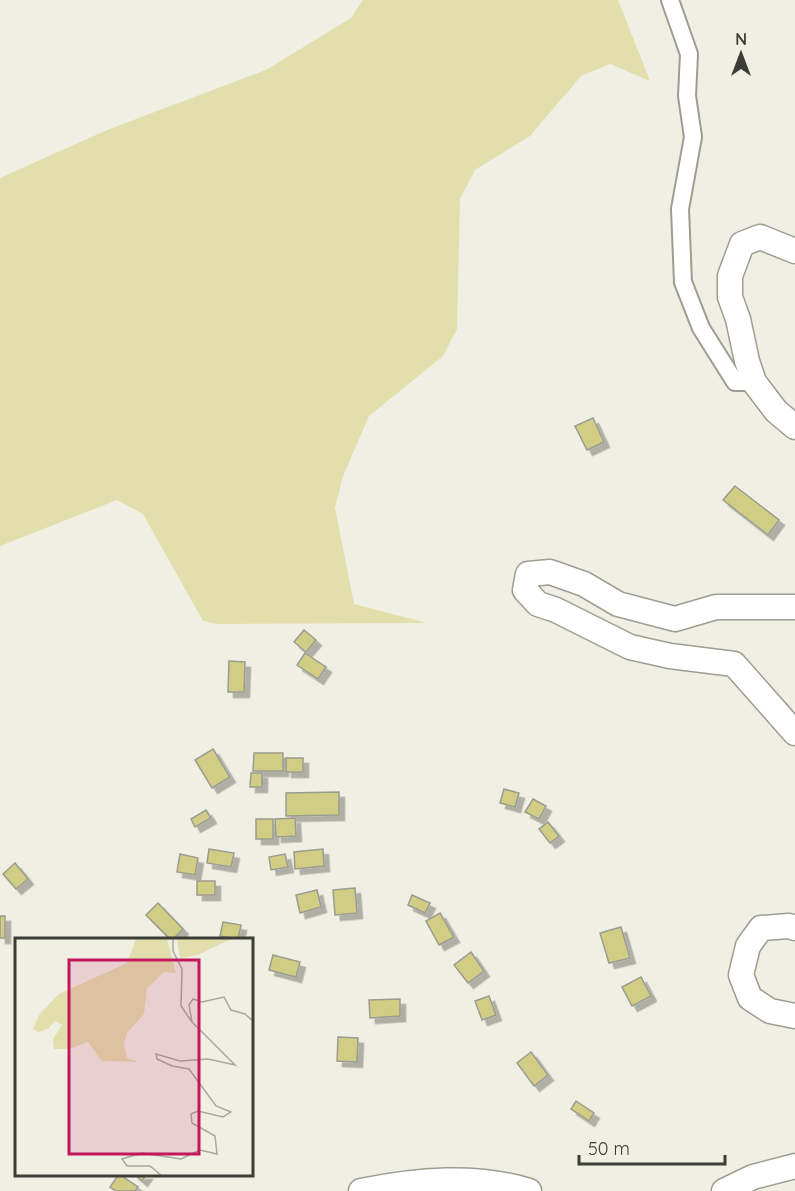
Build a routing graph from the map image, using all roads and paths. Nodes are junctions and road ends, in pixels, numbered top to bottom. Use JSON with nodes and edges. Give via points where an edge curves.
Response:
{"nodes":[{"id":1,"x":670,"y":0,"type":"edge"},
{"id":2,"x":795,"y":251,"type":"edge"},
{"id":3,"x":754,"y":382,"type":"junction"},
{"id":4,"x":795,"y":427,"type":"edge"},
{"id":5,"x":795,"y":607,"type":"edge"},
{"id":6,"x":795,"y":733,"type":"edge"},
{"id":7,"x":795,"y":928,"type":"edge"},
{"id":8,"x":795,"y":1017,"type":"edge"},
{"id":9,"x":795,"y":1166,"type":"edge"},
{"id":10,"x":361,"y":1191,"type":"edge"},
{"id":11,"x":529,"y":1191,"type":"edge"},
{"id":12,"x":724,"y":1191,"type":"edge"}],
"edges":[{"from":1,"to":3,"type":"street","via":[[689,54],[687,96],[693,137],[680,209],[683,282],[701,328],[735,382]]},
{"from":2,"to":3,"type":"street","via":[[760,237],[742,244],[730,276],[730,297]]},
{"from":3,"to":4,"type":"street","via":[[776,411]]},
{"from":5,"to":6,"type":"street","via":[[716,608],[675,620],[618,604],[584,584],[550,572],[528,574],[525,590],[538,604],[630,647],[734,664]]},
{"from":7,"to":8,"type":"street","via":[[761,928],[748,946],[741,975],[750,998],[770,1011]]},
{"from":9,"to":12,"type":"street","via":[[753,1176]]},
{"from":10,"to":11,"type":"street","via":[[445,1180],[481,1181]]}]}
